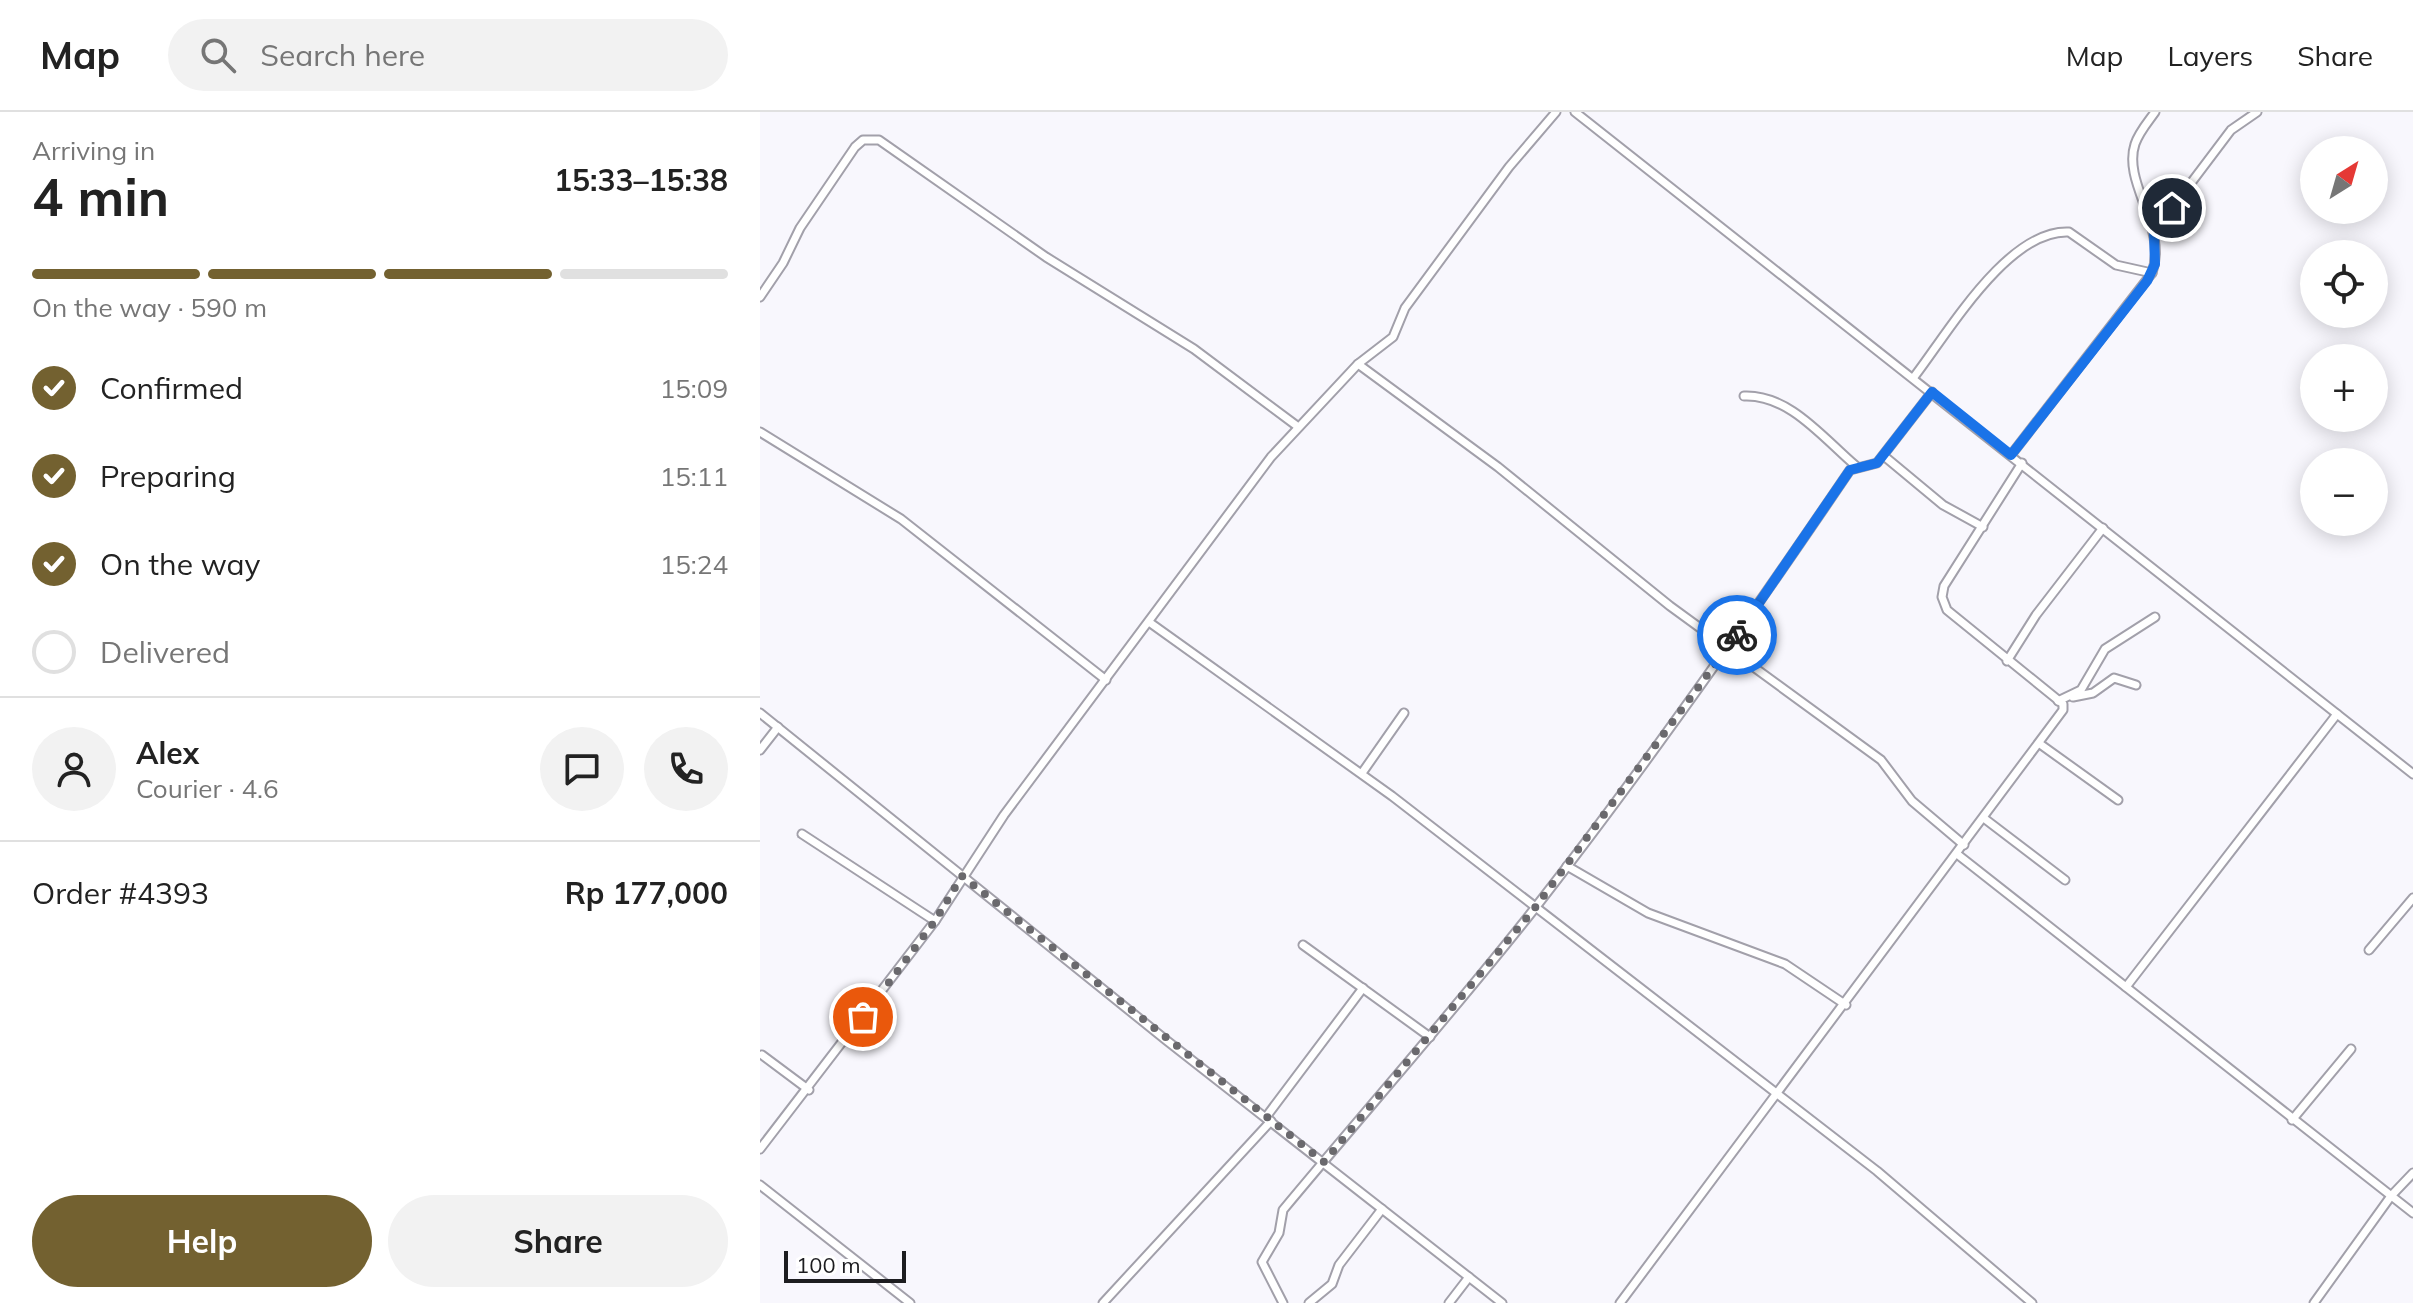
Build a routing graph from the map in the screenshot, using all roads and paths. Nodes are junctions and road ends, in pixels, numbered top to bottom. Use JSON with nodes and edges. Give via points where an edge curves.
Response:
{"nodes":[{"id":1,"x":1556,"y":112,"type":"edge"},
{"id":2,"x":1575,"y":112,"type":"edge"},
{"id":3,"x":2155,"y":112,"type":"edge"},
{"id":4,"x":2257,"y":112,"type":"edge"},
{"id":5,"x":2154,"y":232,"type":"junction"},
{"id":6,"x":2152,"y":273,"type":"junction"},
{"id":7,"x":760,"y":297,"type":"edge"},
{"id":8,"x":1358,"y":364,"type":"junction"},
{"id":9,"x":1914,"y":377,"type":"junction"},
{"id":10,"x":1932,"y":392,"type":"junction"},
{"id":11,"x":1744,"y":396,"type":"dead end"},
{"id":12,"x":1297,"y":426,"type":"junction"},
{"id":13,"x":760,"y":432,"type":"edge"},
{"id":14,"x":2011,"y":455,"type":"junction"},
{"id":15,"x":1884,"y":456,"type":"junction"},
{"id":16,"x":2022,"y":463,"type":"junction"},
{"id":17,"x":1856,"y":466,"type":"junction"},
{"id":18,"x":1983,"y":527,"type":"junction"},
{"id":19,"x":2103,"y":528,"type":"junction"},
{"id":20,"x":2155,"y":617,"type":"dead end"},
{"id":21,"x":1149,"y":622,"type":"junction"},
{"id":22,"x":1728,"y":648,"type":"junction"},
{"id":23,"x":2007,"y":661,"type":"junction"},
{"id":24,"x":1106,"y":680,"type":"junction"},
{"id":25,"x":2136,"y":685,"type":"dead end"},
{"id":26,"x":2071,"y":697,"type":"junction"},
{"id":27,"x":2058,"y":701,"type":"junction"},
{"id":28,"x":760,"y":713,"type":"edge"},
{"id":29,"x":1404,"y":713,"type":"dead end"},
{"id":30,"x":2337,"y":714,"type":"junction"},
{"id":31,"x":778,"y":727,"type":"junction"},
{"id":32,"x":2040,"y":744,"type":"junction"},
{"id":33,"x":760,"y":750,"type":"edge"},
{"id":34,"x":1362,"y":773,"type":"junction"},
{"id":35,"x":2413,"y":774,"type":"edge"},
{"id":36,"x":2118,"y":800,"type":"dead end"},
{"id":37,"x":1985,"y":819,"type":"junction"},
{"id":38,"x":802,"y":834,"type":"dead end"},
{"id":39,"x":1964,"y":845,"type":"junction"},
{"id":40,"x":1957,"y":854,"type":"junction"},
{"id":41,"x":1567,"y":866,"type":"junction"},
{"id":42,"x":962,"y":876,"type":"junction"},
{"id":43,"x":2065,"y":880,"type":"dead end"},
{"id":44,"x":2413,"y":898,"type":"edge"},
{"id":45,"x":1534,"y":909,"type":"junction"},
{"id":46,"x":935,"y":921,"type":"junction"},
{"id":47,"x":1303,"y":945,"type":"dead end"},
{"id":48,"x":2369,"y":950,"type":"dead end"},
{"id":49,"x":2126,"y":987,"type":"junction"},
{"id":50,"x":1363,"y":988,"type":"junction"},
{"id":51,"x":1846,"y":1005,"type":"junction"},
{"id":52,"x":1430,"y":1037,"type":"junction"},
{"id":53,"x":2351,"y":1049,"type":"dead end"},
{"id":54,"x":762,"y":1055,"type":"dead end"},
{"id":55,"x":809,"y":1090,"type":"junction"},
{"id":56,"x":1778,"y":1096,"type":"junction"},
{"id":57,"x":1268,"y":1119,"type":"junction"},
{"id":58,"x":2292,"y":1120,"type":"junction"},
{"id":59,"x":760,"y":1149,"type":"edge"},
{"id":60,"x":1324,"y":1162,"type":"junction"},
{"id":61,"x":2413,"y":1173,"type":"edge"},
{"id":62,"x":760,"y":1185,"type":"edge"},
{"id":63,"x":2391,"y":1196,"type":"junction"},
{"id":64,"x":1382,"y":1209,"type":"junction"},
{"id":65,"x":2413,"y":1213,"type":"edge"},
{"id":66,"x":1469,"y":1277,"type":"junction"},
{"id":67,"x":910,"y":1303,"type":"edge"},
{"id":68,"x":1103,"y":1303,"type":"edge"},
{"id":69,"x":1283,"y":1303,"type":"edge"},
{"id":70,"x":1309,"y":1303,"type":"edge"},
{"id":71,"x":1449,"y":1303,"type":"edge"},
{"id":72,"x":1502,"y":1303,"type":"edge"},
{"id":73,"x":1620,"y":1303,"type":"edge"},
{"id":74,"x":2032,"y":1303,"type":"edge"},
{"id":75,"x":2314,"y":1303,"type":"edge"}],
"edges":[{"from":1,"to":8,"type":"street","via":[[1405,308],[1393,337]]},
{"from":2,"to":9,"type":"street"},
{"from":3,"to":5,"type":"street","via":[[2135,143],[2133,159]]},
{"from":4,"to":5,"type":"street","via":[[2231,130]]},
{"from":5,"to":6,"type":"street"},
{"from":6,"to":9,"type":"street","via":[[2116,265],[2069,232],[2029,243],[2002,263]]},
{"from":6,"to":14,"type":"street"},
{"from":7,"to":12,"type":"street","via":[[855,147],[863,140],[879,140],[1070,273],[1194,349]]},
{"from":8,"to":12,"type":"street"},
{"from":8,"to":22,"type":"street"},
{"from":9,"to":10,"type":"street"},
{"from":10,"to":14,"type":"street"},
{"from":10,"to":15,"type":"street"},
{"from":11,"to":17,"type":"street","via":[[1762,395],[1786,406]]},
{"from":12,"to":21,"type":"street"},
{"from":13,"to":24,"type":"street","via":[[901,519]]},
{"from":14,"to":16,"type":"street"},
{"from":15,"to":17,"type":"street","via":[[1874,466]]},
{"from":15,"to":18,"type":"street","via":[[1943,505]]},
{"from":16,"to":18,"type":"street"},
{"from":16,"to":19,"type":"street"},
{"from":17,"to":22,"type":"street"},
{"from":18,"to":23,"type":"street","via":[[1942,597],[1947,610]]},
{"from":19,"to":23,"type":"street"},
{"from":19,"to":30,"type":"street"},
{"from":20,"to":26,"type":"street","via":[[2105,649],[2081,690]]},
{"from":21,"to":24,"type":"street"},
{"from":21,"to":34,"type":"street"},
{"from":22,"to":39,"type":"street","via":[[1887,764],[1912,801]]},
{"from":22,"to":41,"type":"street"},
{"from":23,"to":27,"type":"street"},
{"from":24,"to":42,"type":"street"},
{"from":25,"to":26,"type":"street","via":[[2114,678],[2083,697]]},
{"from":26,"to":27,"type":"street"},
{"from":27,"to":32,"type":"street","via":[[2063,710]]},
{"from":28,"to":31,"type":"street"},
{"from":29,"to":34,"type":"street"},
{"from":30,"to":35,"type":"street"},
{"from":30,"to":49,"type":"street"},
{"from":31,"to":33,"type":"street"},
{"from":31,"to":42,"type":"street"},
{"from":32,"to":36,"type":"street"},
{"from":32,"to":37,"type":"street"},
{"from":34,"to":45,"type":"street"},
{"from":37,"to":39,"type":"street"},
{"from":37,"to":43,"type":"street"},
{"from":38,"to":46,"type":"street"},
{"from":39,"to":40,"type":"street"},
{"from":40,"to":49,"type":"street"},
{"from":40,"to":51,"type":"street"},
{"from":41,"to":45,"type":"street"},
{"from":41,"to":51,"type":"street","via":[[1648,913],[1785,964]]},
{"from":42,"to":46,"type":"street"},
{"from":42,"to":57,"type":"street"},
{"from":44,"to":48,"type":"street"},
{"from":45,"to":52,"type":"street"},
{"from":45,"to":56,"type":"street"},
{"from":46,"to":55,"type":"street"},
{"from":47,"to":50,"type":"street"},
{"from":49,"to":58,"type":"street"},
{"from":50,"to":52,"type":"street"},
{"from":50,"to":57,"type":"street"},
{"from":51,"to":56,"type":"street"},
{"from":52,"to":60,"type":"street"},
{"from":53,"to":58,"type":"street"},
{"from":54,"to":55,"type":"street"},
{"from":55,"to":59,"type":"street"},
{"from":56,"to":73,"type":"street"},
{"from":56,"to":74,"type":"street","via":[[1877,1171]]},
{"from":57,"to":60,"type":"street"},
{"from":57,"to":68,"type":"street"},
{"from":58,"to":63,"type":"street"},
{"from":60,"to":64,"type":"street"},
{"from":60,"to":69,"type":"street","via":[[1283,1210],[1279,1233],[1262,1262]]},
{"from":61,"to":63,"type":"street"},
{"from":62,"to":67,"type":"street"},
{"from":63,"to":65,"type":"street"},
{"from":63,"to":75,"type":"street"},
{"from":64,"to":66,"type":"street"},
{"from":64,"to":70,"type":"street","via":[[1342,1260],[1332,1284]]},
{"from":66,"to":71,"type":"street"},
{"from":66,"to":72,"type":"street"}]}
